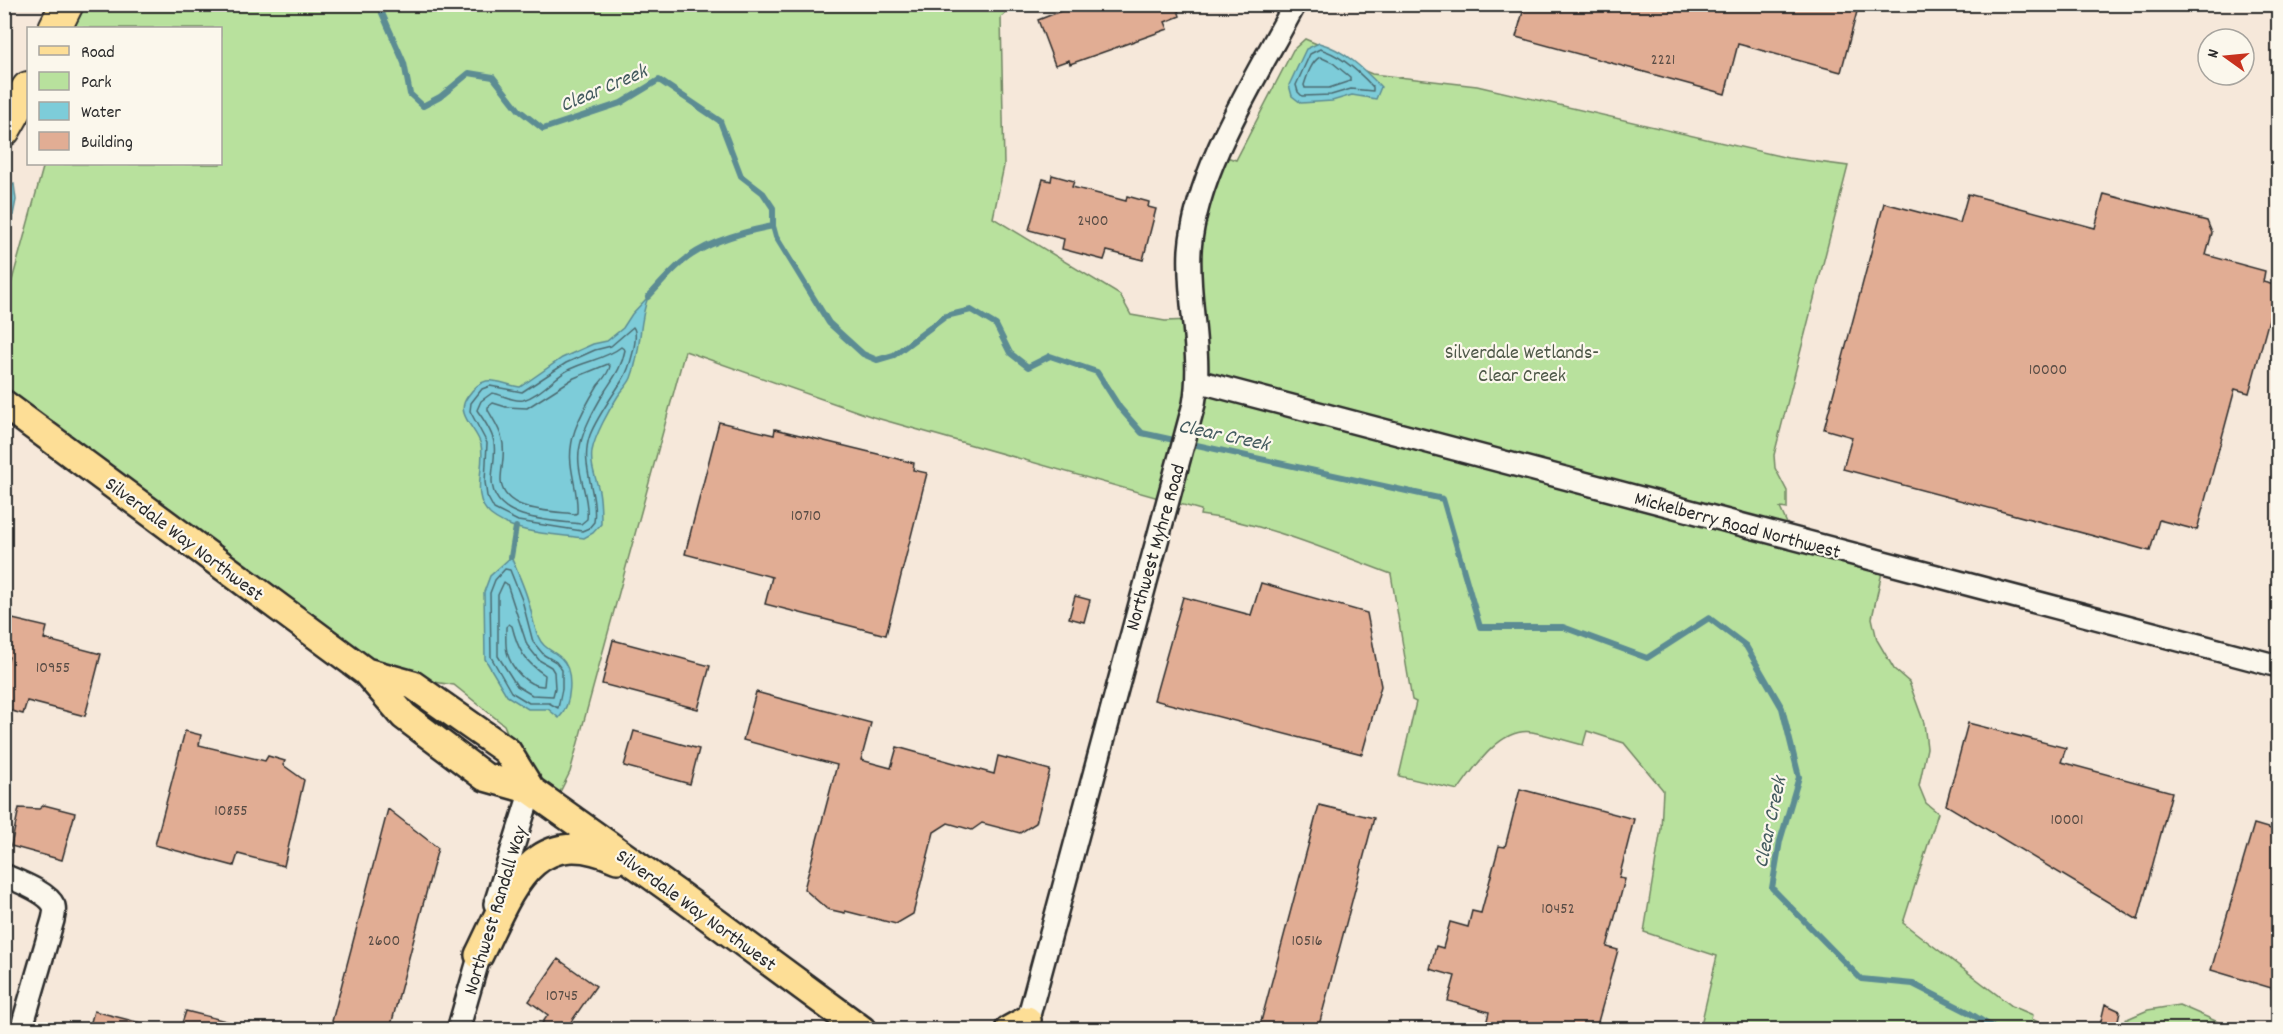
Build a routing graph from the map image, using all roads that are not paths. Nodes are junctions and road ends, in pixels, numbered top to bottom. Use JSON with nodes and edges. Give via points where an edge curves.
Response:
{"nodes":[{"id":1,"x":67,"y":4,"type":"edge"},
{"id":2,"x":1295,"y":4,"type":"edge"},
{"id":3,"x":56,"y":27,"type":"edge"},
{"id":4,"x":27,"y":90,"type":"edge"},
{"id":5,"x":4,"y":130,"type":"edge"},
{"id":6,"x":1197,"y":381,"type":"junction"},
{"id":7,"x":4,"y":404,"type":"edge"},
{"id":8,"x":2278,"y":666,"type":"edge"},
{"id":9,"x":531,"y":790,"type":"junction"},
{"id":10,"x":645,"y":871,"type":"junction"},
{"id":11,"x":4,"y":875,"type":"edge"},
{"id":12,"x":479,"y":955,"type":"junction"},
{"id":13,"x":1020,"y":1026,"type":"edge"},
{"id":14,"x":21,"y":1029,"type":"edge"},
{"id":15,"x":458,"y":1029,"type":"edge"},
{"id":16,"x":862,"y":1029,"type":"edge"}],
"edges":[{"from":1,"to":3,"type":"highway"},
{"from":2,"to":6,"type":"street","name":"Northwest Myhre Road","via":[[1227,132],[1195,217],[1190,287]]},
{"from":4,"to":5,"type":"highway"},
{"from":6,"to":8,"type":"street","name":"Mickelberry Road Northwest"},
{"from":6,"to":13,"type":"street","name":"Northwest Myhre Road","via":[[1188,428]]},
{"from":7,"to":9,"type":"main road","name":"Silverdale Way Northwest","via":[[366,672],[404,716],[485,777]]},
{"from":9,"to":10,"type":"main road","name":"Silverdale Way Northwest"},
{"from":9,"to":12,"type":"street","name":"Northwest Randall Way"},
{"from":10,"to":12,"type":"main road","via":[[587,850],[568,849],[541,856],[520,878]]},
{"from":10,"to":16,"type":"main road","name":"Silverdale Way Northwest"},
{"from":11,"to":14,"type":"street","via":[[40,892],[55,907]]},
{"from":12,"to":15,"type":"street","name":"Northwest Randall Way"}]}
